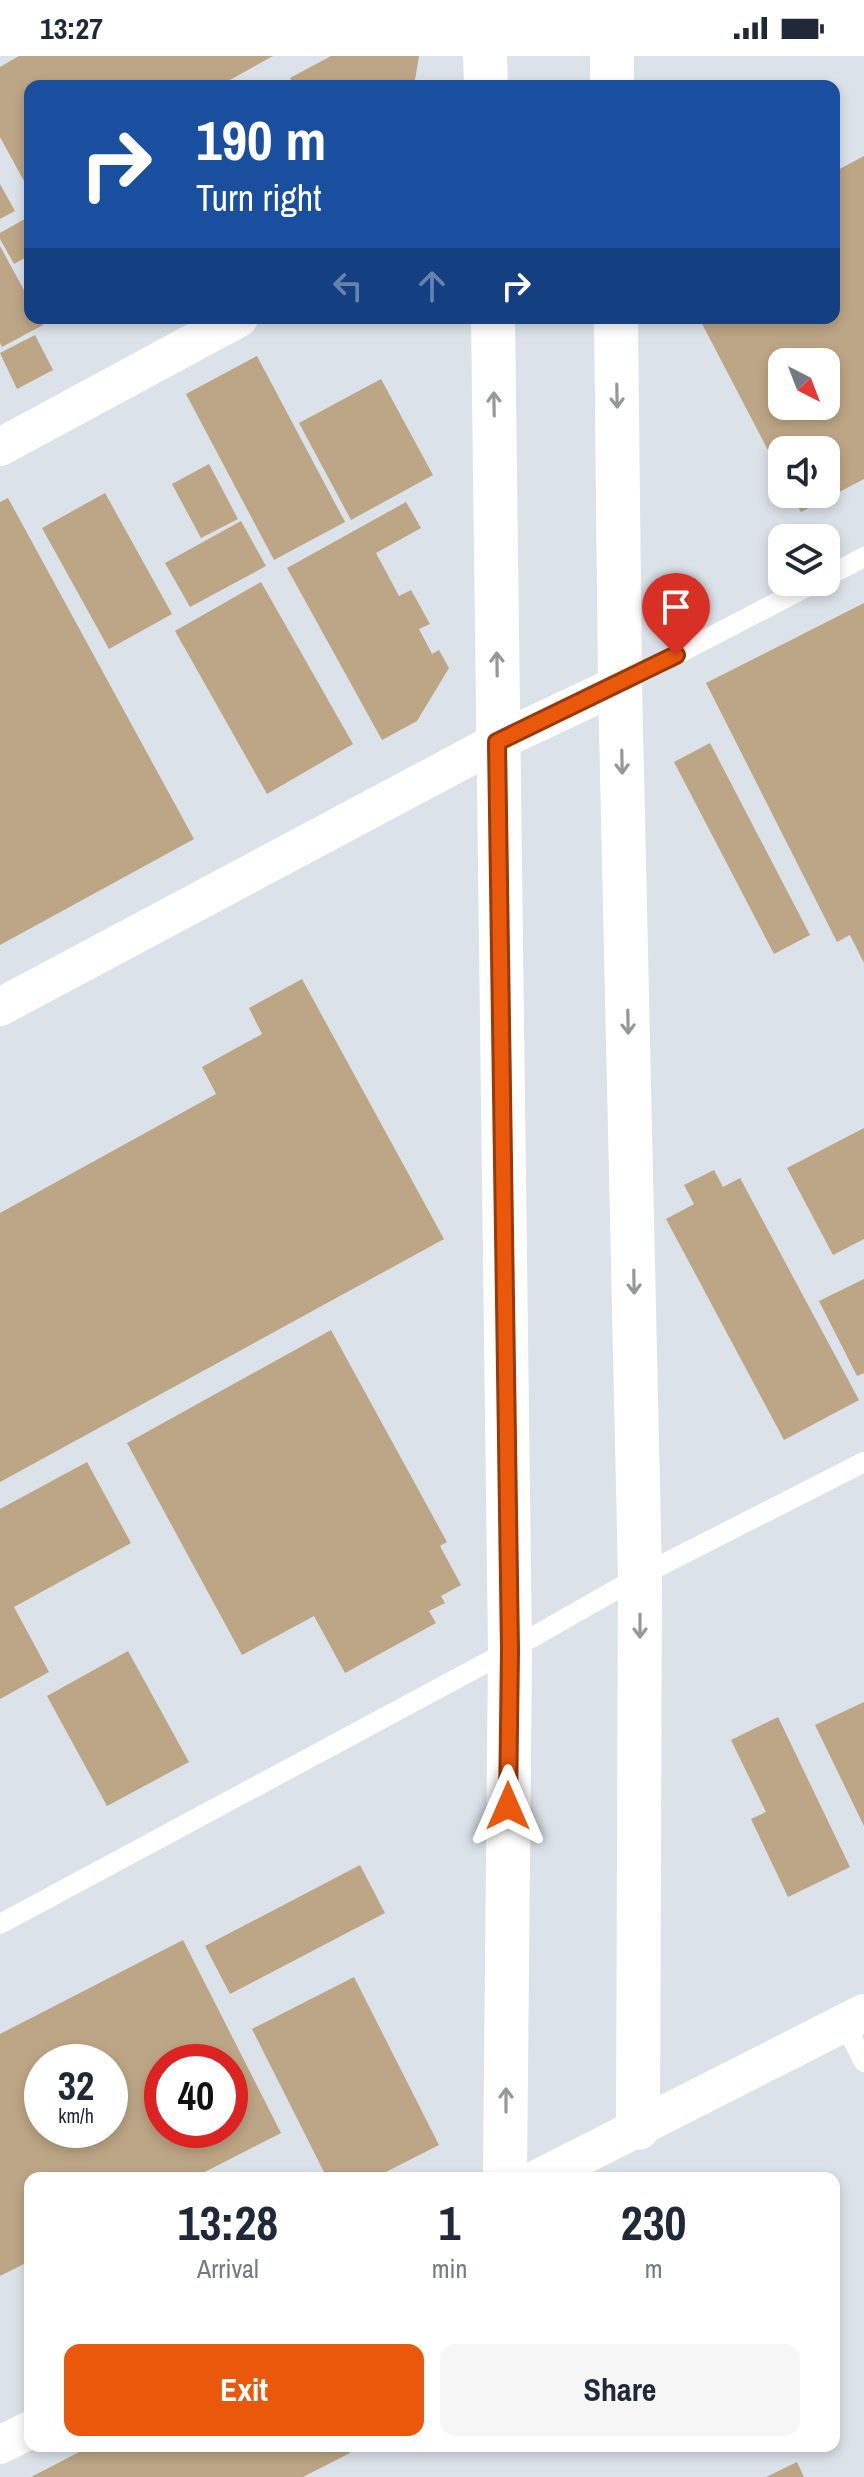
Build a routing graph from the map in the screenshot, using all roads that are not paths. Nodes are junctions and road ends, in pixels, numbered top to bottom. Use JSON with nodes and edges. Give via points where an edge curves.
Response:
{"nodes":[{"id":1,"x":485,"y":56,"type":"edge"},
{"id":2,"x":612,"y":56,"type":"edge"},
{"id":3,"x":486,"y":80,"type":"edge"},
{"id":4,"x":612,"y":80,"type":"edge"},
{"id":5,"x":228,"y":324,"type":"edge"},
{"id":6,"x":493,"y":324,"type":"edge"},
{"id":7,"x":616,"y":324,"type":"edge"},
{"id":8,"x":0,"y":447,"type":"edge"},
{"id":9,"x":864,"y":557,"type":"edge"},
{"id":10,"x":840,"y":570,"type":"edge"},
{"id":11,"x":789,"y":596,"type":"edge"},
{"id":12,"x":620,"y":684,"type":"junction"},
{"id":13,"x":497,"y":742,"type":"junction"},
{"id":14,"x":0,"y":1007,"type":"edge"},
{"id":15,"x":864,"y":1462,"type":"edge"},
{"id":16,"x":640,"y":1576,"type":"junction"},
{"id":17,"x":510,"y":1650,"type":"junction"},
{"id":18,"x":0,"y":1924,"type":"edge"},
{"id":19,"x":854,"y":2018,"type":"edge"},
{"id":20,"x":864,"y":2062,"type":"edge"},
{"id":21,"x":638,"y":2128,"type":"junction"},
{"id":22,"x":505,"y":2172,"type":"edge"},
{"id":23,"x":551,"y":2172,"type":"edge"},
{"id":24,"x":24,"y":2433,"type":"edge"},
{"id":25,"x":0,"y":2445,"type":"edge"}],
"edges":[{"from":1,"to":3,"type":"street"},
{"from":2,"to":4,"type":"street"},
{"from":5,"to":8,"type":"street"},
{"from":13,"to":6,"type":"street","one_way":true},
{"from":7,"to":12,"type":"street","one_way":true},
{"from":9,"to":10,"type":"lane"},
{"from":11,"to":12,"type":"lane"},
{"from":12,"to":13,"type":"street"},
{"from":12,"to":16,"type":"street","one_way":true},
{"from":13,"to":14,"type":"street"},
{"from":13,"to":17,"type":"street"},
{"from":15,"to":16,"type":"lane"},
{"from":16,"to":17,"type":"lane"},
{"from":16,"to":21,"type":"street","one_way":true},
{"from":17,"to":18,"type":"lane"},
{"from":22,"to":17,"type":"street","one_way":true},
{"from":19,"to":20,"type":"lane"},
{"from":19,"to":21,"type":"street"},
{"from":21,"to":23,"type":"street"},
{"from":24,"to":25,"type":"street"}]}
